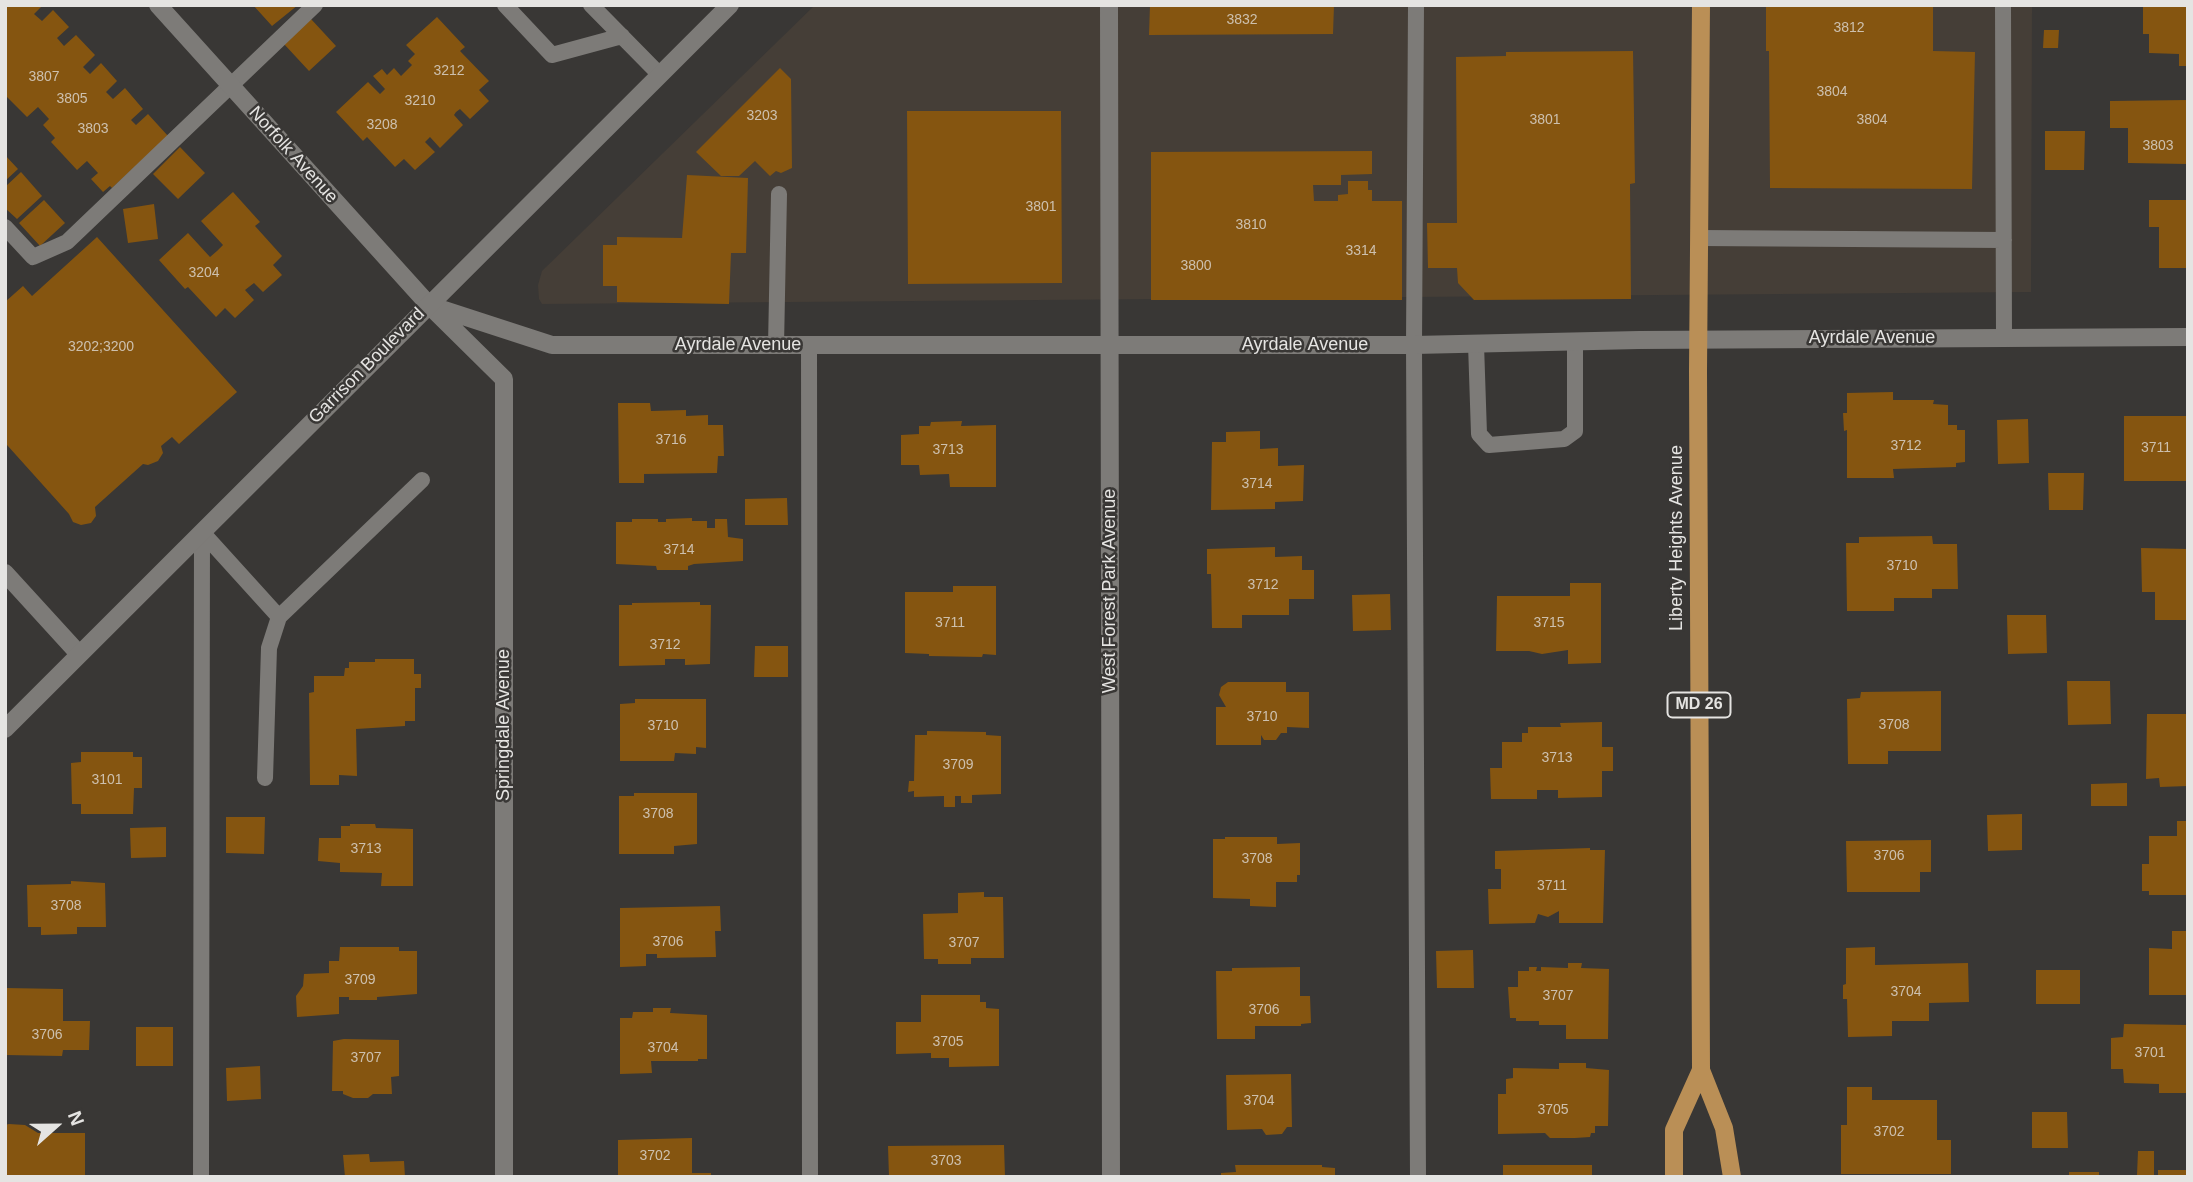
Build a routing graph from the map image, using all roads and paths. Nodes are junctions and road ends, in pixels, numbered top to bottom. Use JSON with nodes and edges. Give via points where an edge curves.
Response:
{"nodes":[{"id":1,"x":158,"y":5,"type":"edge"},
{"id":2,"x":315,"y":5,"type":"edge"},
{"id":3,"x":505,"y":5,"type":"edge"},
{"id":4,"x":591,"y":5,"type":"edge"},
{"id":5,"x":730,"y":5,"type":"edge"},
{"id":6,"x":1109,"y":5,"type":"edge"},
{"id":7,"x":1416,"y":5,"type":"edge"},
{"id":8,"x":1701,"y":5,"type":"edge"},
{"id":9,"x":2003,"y":5,"type":"edge"},
{"id":10,"x":622,"y":36,"type":"junction"},
{"id":11,"x":660,"y":75,"type":"junction"},
{"id":12,"x":231,"y":86,"type":"junction"},
{"id":13,"x":779,"y":194,"type":"dead end"},
{"id":14,"x":5,"y":227,"type":"edge"},
{"id":15,"x":1699,"y":238,"type":"junction"},
{"id":16,"x":2004,"y":240,"type":"junction"},
{"id":17,"x":429,"y":305,"type":"junction"},
{"id":18,"x":2188,"y":337,"type":"edge"},
{"id":19,"x":2004,"y":338,"type":"junction"},
{"id":20,"x":1698,"y":339,"type":"junction"},
{"id":21,"x":1575,"y":341,"type":"junction"},
{"id":22,"x":1476,"y":344,"type":"junction"},
{"id":23,"x":809,"y":345,"type":"junction"},
{"id":24,"x":1110,"y":345,"type":"junction"},
{"id":25,"x":1414,"y":345,"type":"junction"},
{"id":26,"x":776,"y":346,"type":"junction"},
{"id":27,"x":422,"y":480,"type":"dead end"},
{"id":28,"x":202,"y":532,"type":"junction"},
{"id":29,"x":5,"y":572,"type":"edge"},
{"id":30,"x":279,"y":617,"type":"junction"},
{"id":31,"x":79,"y":654,"type":"junction"},
{"id":32,"x":5,"y":729,"type":"edge"},
{"id":33,"x":265,"y":778,"type":"dead end"},
{"id":34,"x":1701,"y":1070,"type":"junction"},
{"id":35,"x":201,"y":1177,"type":"edge"},
{"id":36,"x":504,"y":1177,"type":"edge"},
{"id":37,"x":810,"y":1177,"type":"edge"},
{"id":38,"x":1111,"y":1177,"type":"edge"},
{"id":39,"x":1418,"y":1177,"type":"edge"},
{"id":40,"x":1674,"y":1177,"type":"edge"},
{"id":41,"x":1732,"y":1177,"type":"edge"}],
"edges":[{"from":1,"to":12,"type":"street","name":"Norfolk Avenue"},
{"from":2,"to":12,"type":"lane"},
{"from":3,"to":10,"type":"lane","via":[[552,55]]},
{"from":4,"to":10,"type":"lane"},
{"from":5,"to":11,"type":"street","name":"Garrison Boulevard"},
{"from":6,"to":24,"type":"street","name":"West Forest Park Avenue"},
{"from":7,"to":25,"type":"lane"},
{"from":8,"to":15,"type":"main road","name":"Liberty Heights Avenue","number":"MD 26"},
{"from":9,"to":16,"type":"lane"},
{"from":10,"to":11,"type":"lane"},
{"from":11,"to":17,"type":"street","name":"Garrison Boulevard"},
{"from":12,"to":14,"type":"lane","via":[[67,242],[33,257]]},
{"from":12,"to":17,"type":"street","name":"Norfolk Avenue"},
{"from":13,"to":26,"type":"lane"},
{"from":15,"to":16,"type":"lane"},
{"from":15,"to":20,"type":"main road","name":"Liberty Heights Avenue","number":"MD 26"},
{"from":16,"to":19,"type":"lane"},
{"from":17,"to":26,"type":"street","name":"Ayrdale Avenue","via":[[552,345]]},
{"from":17,"to":28,"type":"street","name":"Garrison Boulevard"},
{"from":17,"to":36,"type":"street","name":"Springdale Avenue","via":[[504,379]]},
{"from":18,"to":19,"type":"street","name":"Ayrdale Avenue"},
{"from":19,"to":20,"type":"street","name":"Ayrdale Avenue"},
{"from":20,"to":21,"type":"street","name":"Ayrdale Avenue"},
{"from":20,"to":34,"type":"main road","name":"Liberty Heights Avenue","number":"MD 26"},
{"from":21,"to":22,"type":"street","name":"Ayrdale Avenue"},
{"from":21,"to":22,"type":"lane","via":[[1576,431],[1564,439],[1489,445],[1479,434]]},
{"from":22,"to":25,"type":"street","name":"Ayrdale Avenue"},
{"from":23,"to":24,"type":"street","name":"Ayrdale Avenue"},
{"from":23,"to":26,"type":"street","name":"Ayrdale Avenue"},
{"from":23,"to":37,"type":"lane"},
{"from":24,"to":25,"type":"street","name":"Ayrdale Avenue"},
{"from":24,"to":38,"type":"street","name":"West Forest Park Avenue"},
{"from":25,"to":39,"type":"lane"},
{"from":27,"to":30,"type":"lane"},
{"from":28,"to":30,"type":"lane"},
{"from":28,"to":31,"type":"street","name":"Garrison Boulevard"},
{"from":28,"to":35,"type":"lane"},
{"from":29,"to":31,"type":"street"},
{"from":30,"to":33,"type":"lane","via":[[269,648]]},
{"from":31,"to":32,"type":"street","name":"Garrison Boulevard"},
{"from":34,"to":40,"type":"main road","name":"Liberty Heights Avenue","via":[[1674,1130]]},
{"from":34,"to":41,"type":"main road","name":"Liberty Heights Avenue","via":[[1724,1128]]}]}
